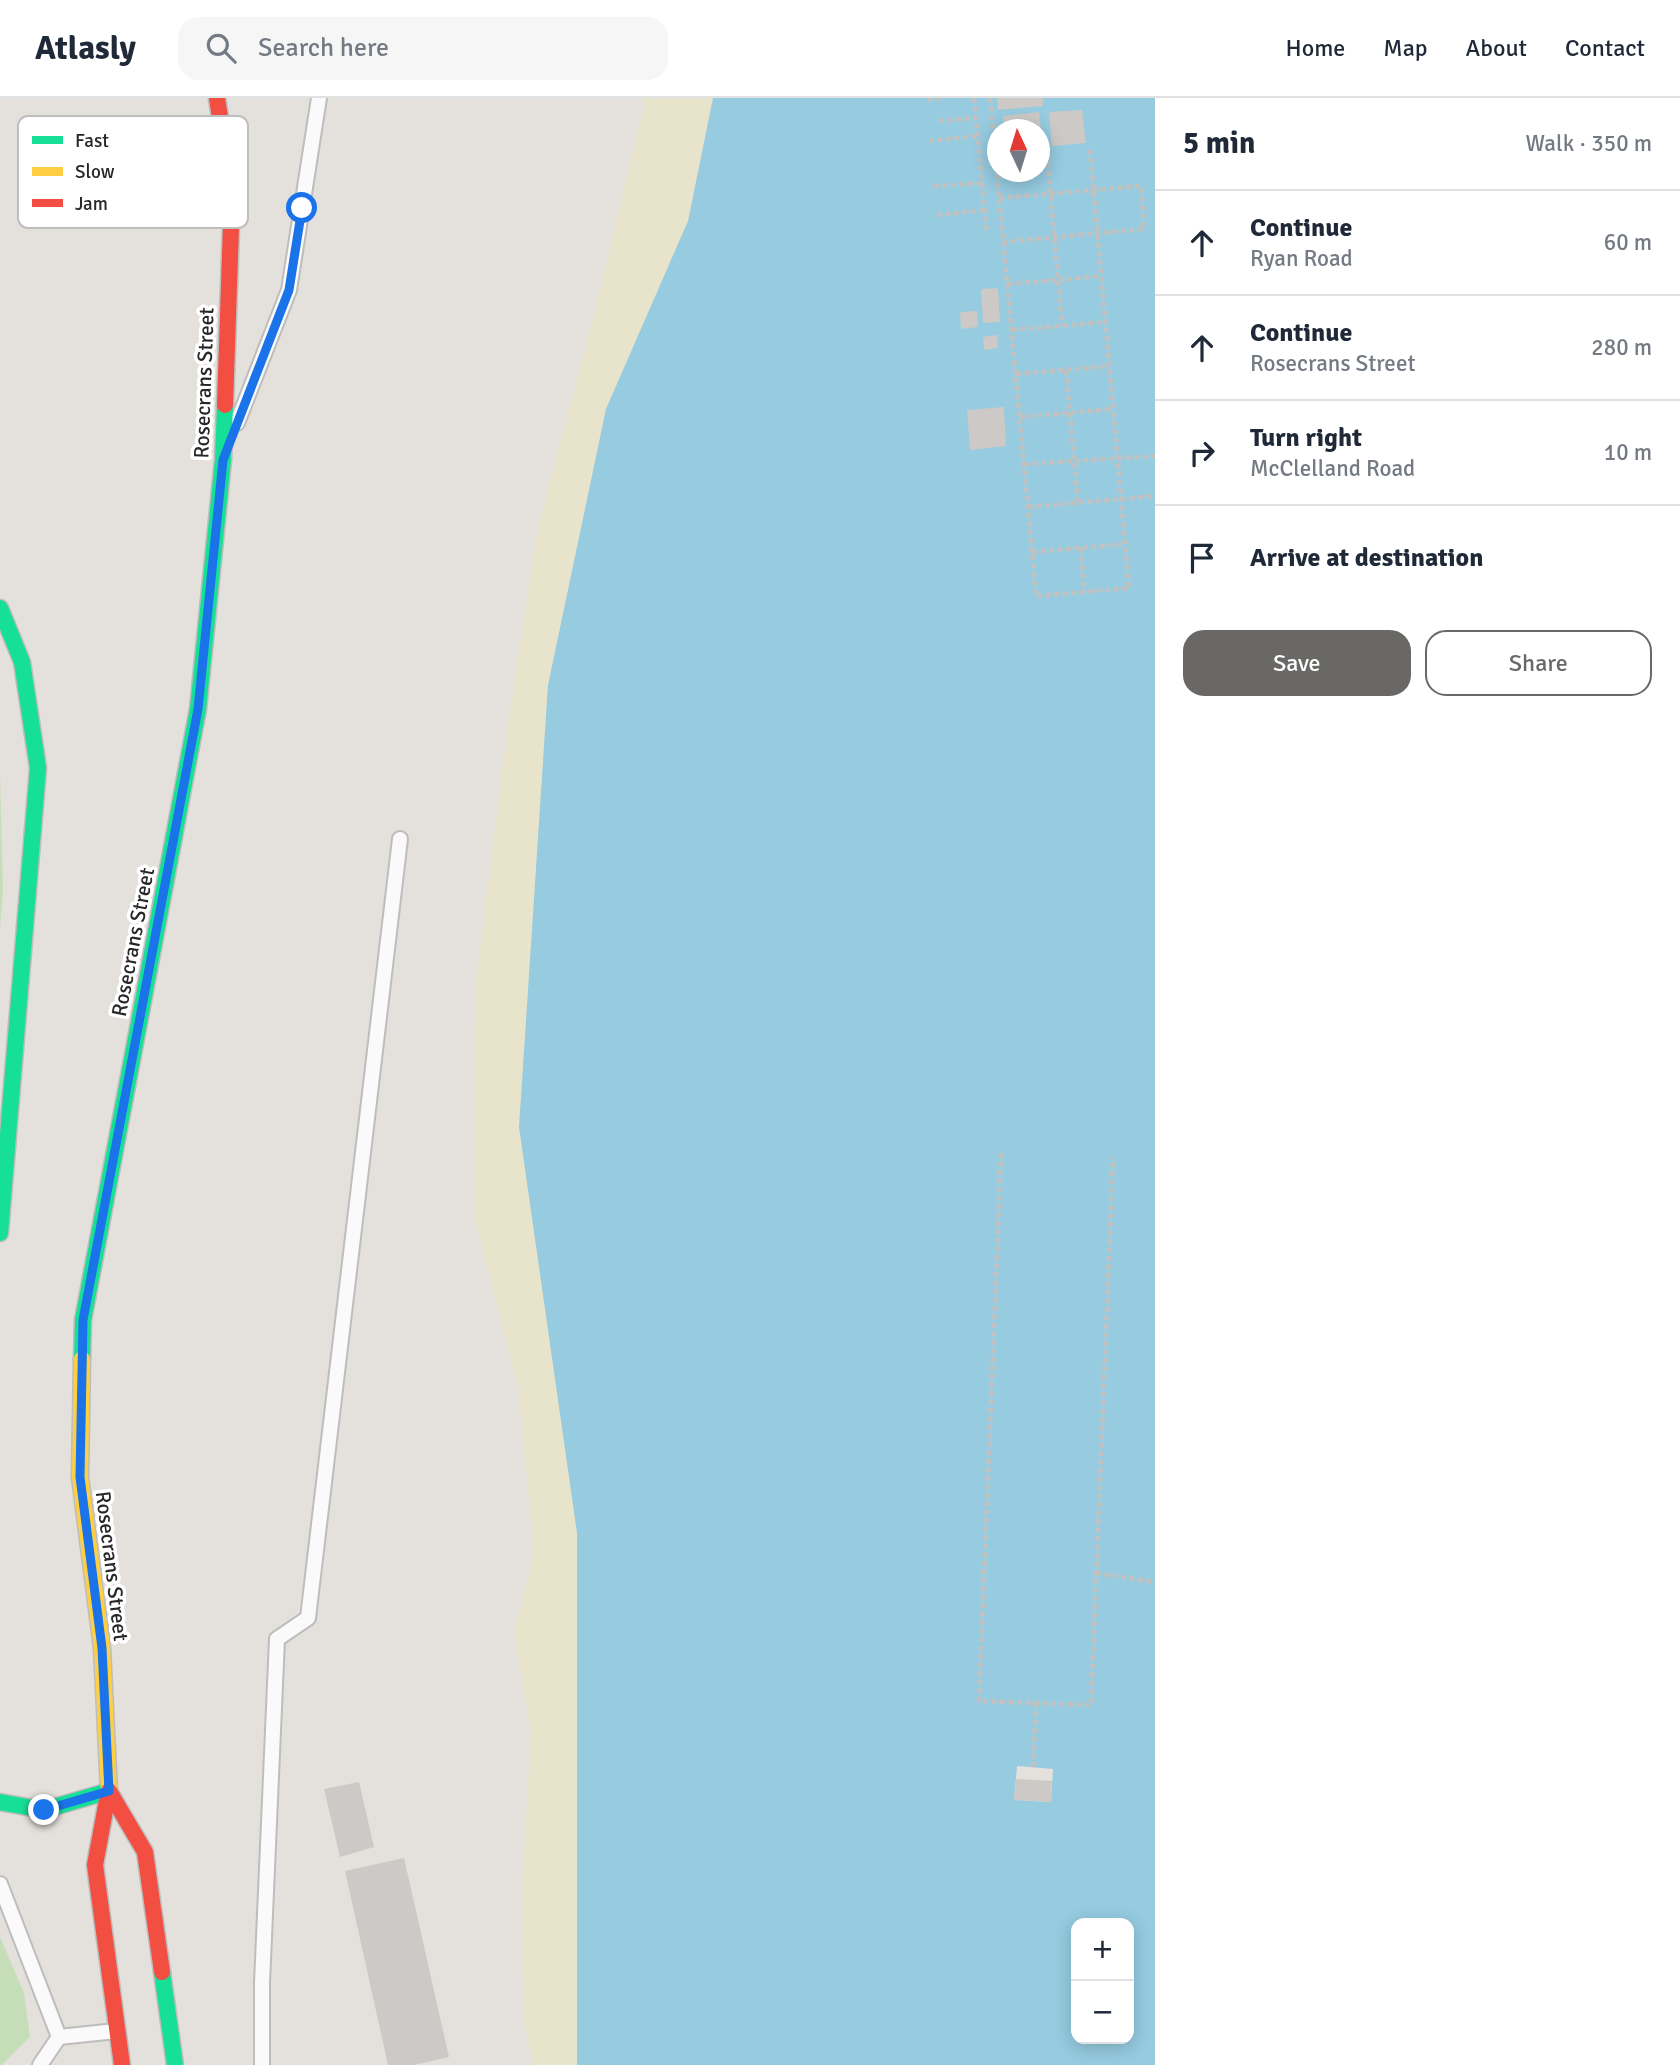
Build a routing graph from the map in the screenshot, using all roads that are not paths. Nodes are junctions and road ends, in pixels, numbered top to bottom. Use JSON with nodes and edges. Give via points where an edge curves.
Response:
{"nodes":[{"id":1,"x":217,"y":98,"type":"edge"},
{"id":2,"x":319,"y":98,"type":"edge"},
{"id":3,"x":220,"y":116,"type":"edge"},
{"id":4,"x":231,"y":228,"type":"edge"},
{"id":5,"x":223,"y":460,"type":"junction"},
{"id":6,"x":0,"y":608,"type":"edge"},
{"id":7,"x":400,"y":839,"type":"dead end"},
{"id":8,"x":0,"y":1233,"type":"edge"},
{"id":9,"x":109,"y":1791,"type":"junction"},
{"id":10,"x":0,"y":1801,"type":"edge"},
{"id":11,"x":0,"y":1884,"type":"edge"},
{"id":12,"x":116,"y":2031,"type":"junction"},
{"id":13,"x":59,"y":2037,"type":"junction"},
{"id":14,"x":40,"y":2065,"type":"edge"},
{"id":15,"x":122,"y":2065,"type":"edge"},
{"id":16,"x":175,"y":2065,"type":"edge"},
{"id":17,"x":262,"y":2065,"type":"edge"}],
"edges":[{"from":1,"to":3,"type":"street","name":"Rosecrans Street"},
{"from":2,"to":5,"type":"lane","via":[[289,290]]},
{"from":4,"to":5,"type":"street","name":"Rosecrans Street"},
{"from":5,"to":9,"type":"street","name":"Rosecrans Street","via":[[198,709],[83,1320],[80,1477],[102,1648]]},
{"from":6,"to":8,"type":"street","via":[[22,662],[38,768]]},
{"from":7,"to":17,"type":"lane","via":[[308,1618],[278,1639]]},
{"from":9,"to":10,"type":"street","via":[[44,1810]]},
{"from":9,"to":12,"type":"street","name":"Rosecrans Street","via":[[95,1865]]},
{"from":9,"to":16,"type":"street","name":"Rosecrans Street","via":[[145,1852]]},
{"from":11,"to":13,"type":"lane"},
{"from":12,"to":13,"type":"lane"},
{"from":12,"to":15,"type":"street","name":"Rosecrans Street"},
{"from":13,"to":14,"type":"lane"}]}
